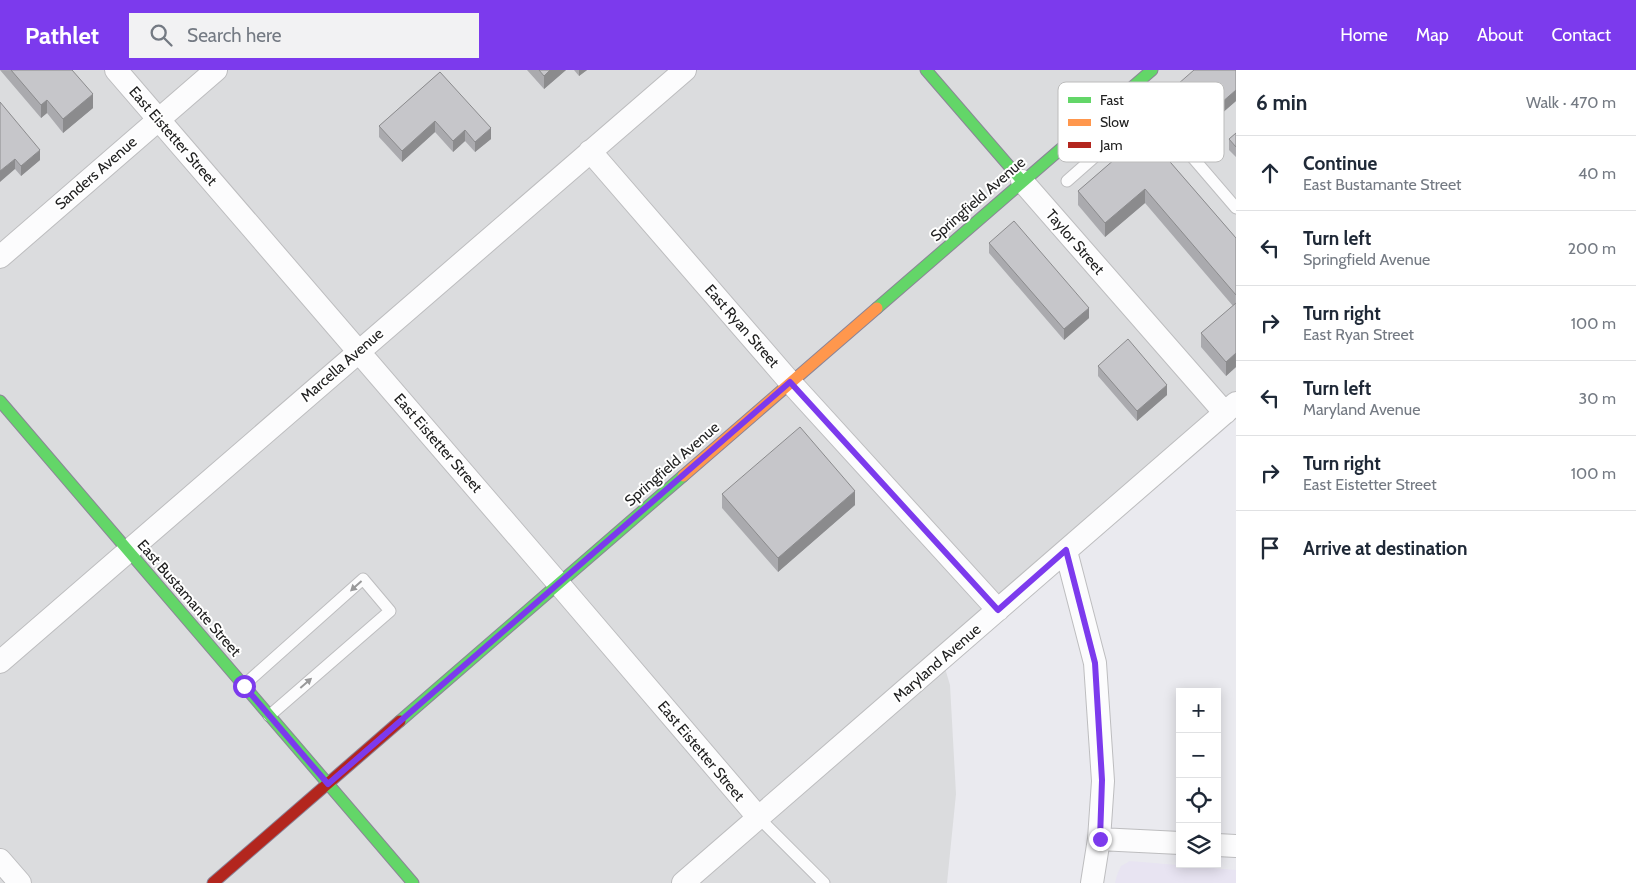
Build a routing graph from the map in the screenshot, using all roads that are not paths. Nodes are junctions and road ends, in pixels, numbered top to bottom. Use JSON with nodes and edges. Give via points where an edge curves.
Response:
{"nodes":[{"id":1,"x":116,"y":70,"type":"edge"},
{"id":2,"x":216,"y":70,"type":"edge"},
{"id":3,"x":685,"y":70,"type":"edge"},
{"id":4,"x":926,"y":70,"type":"edge"},
{"id":5,"x":1152,"y":70,"type":"edge"},
{"id":6,"x":1138,"y":82,"type":"edge"},
{"id":7,"x":158,"y":119,"type":"junction"},
{"id":8,"x":590,"y":150,"type":"junction"},
{"id":9,"x":1058,"y":150,"type":"edge"},
{"id":10,"x":1089,"y":162,"type":"edge"},
{"id":11,"x":1196,"y":162,"type":"edge"},
{"id":12,"x":1022,"y":181,"type":"junction"},
{"id":13,"x":1067,"y":181,"type":"dead end"},
{"id":14,"x":1236,"y":208,"type":"edge"},
{"id":15,"x":0,"y":257,"type":"edge"},
{"id":16,"x":358,"y":351,"type":"junction"},
{"id":17,"x":790,"y":382,"type":"junction"},
{"id":18,"x":0,"y":401,"type":"edge"},
{"id":19,"x":1230,"y":408,"type":"edge"},
{"id":20,"x":1066,"y":550,"type":"junction"},
{"id":21,"x":129,"y":551,"type":"junction"},
{"id":22,"x":558,"y":582,"type":"junction"},
{"id":23,"x":998,"y":610,"type":"junction"},
{"id":24,"x":0,"y":662,"type":"edge"},
{"id":25,"x":244,"y":686,"type":"junction"},
{"id":26,"x":269,"y":716,"type":"junction"},
{"id":27,"x":328,"y":784,"type":"junction"},
{"id":28,"x":758,"y":818,"type":"junction"},
{"id":29,"x":1100,"y":839,"type":"junction"},
{"id":30,"x":1176,"y":844,"type":"edge"},
{"id":31,"x":1221,"y":845,"type":"edge"},
{"id":32,"x":1236,"y":846,"type":"edge"},
{"id":33,"x":0,"y":860,"type":"edge"},
{"id":34,"x":20,"y":883,"type":"edge"},
{"id":35,"x":213,"y":883,"type":"edge"},
{"id":36,"x":413,"y":883,"type":"edge"},
{"id":37,"x":682,"y":883,"type":"edge"},
{"id":38,"x":824,"y":883,"type":"edge"},
{"id":39,"x":1092,"y":883,"type":"edge"}],
"edges":[{"from":1,"to":7,"type":"street","name":"East Eistetter Street"},
{"from":2,"to":7,"type":"street","name":"Sanders Avenue"},
{"from":3,"to":8,"type":"street","name":"Marcella Avenue"},
{"from":4,"to":12,"type":"main road","name":"Taylor Street"},
{"from":5,"to":6,"type":"main road","name":"Springfield Avenue"},
{"from":7,"to":15,"type":"street","name":"Sanders Avenue"},
{"from":7,"to":16,"type":"street","name":"East Eistetter Street"},
{"from":8,"to":16,"type":"street","name":"Marcella Avenue"},
{"from":8,"to":17,"type":"street","name":"East Ryan Street"},
{"from":9,"to":12,"type":"main road","name":"Springfield Avenue"},
{"from":10,"to":13,"type":"lane"},
{"from":11,"to":14,"type":"lane"},
{"from":12,"to":17,"type":"main road","name":"Springfield Avenue"},
{"from":12,"to":19,"type":"street","name":"Taylor Street"},
{"from":16,"to":21,"type":"street","name":"Marcella Avenue"},
{"from":16,"to":22,"type":"street","name":"East Eistetter Street"},
{"from":17,"to":22,"type":"main road","name":"Springfield Avenue"},
{"from":17,"to":23,"type":"street","name":"East Ryan Street"},
{"from":18,"to":21,"type":"main road","name":"East Bustamante Street"},
{"from":19,"to":20,"type":"street","name":"Maryland Avenue"},
{"from":20,"to":23,"type":"street","name":"Maryland Avenue"},
{"from":20,"to":29,"type":"street","via":[[1095,663],[1102,780]]},
{"from":21,"to":24,"type":"street","name":"Marcella Avenue"},
{"from":21,"to":25,"type":"main road","name":"East Bustamante Street"},
{"from":22,"to":27,"type":"main road","name":"Springfield Avenue"},
{"from":22,"to":28,"type":"street","name":"East Eistetter Street"},
{"from":23,"to":28,"type":"street","name":"Maryland Avenue"},
{"from":25,"to":26,"type":"main road","name":"East Bustamante Street"},
{"from":26,"to":25,"type":"lane","one_way":true,"via":[[390,611],[363,579]]},
{"from":26,"to":27,"type":"main road","name":"East Bustamante Street"},
{"from":27,"to":35,"type":"main road","name":"Springfield Avenue"},
{"from":27,"to":36,"type":"main road","name":"East Bustamante Street"},
{"from":28,"to":37,"type":"street","name":"Maryland Avenue"},
{"from":28,"to":38,"type":"lane"},
{"from":29,"to":30,"type":"street"},
{"from":29,"to":39,"type":"street"},
{"from":31,"to":32,"type":"street"},
{"from":33,"to":34,"type":"street"}]}
